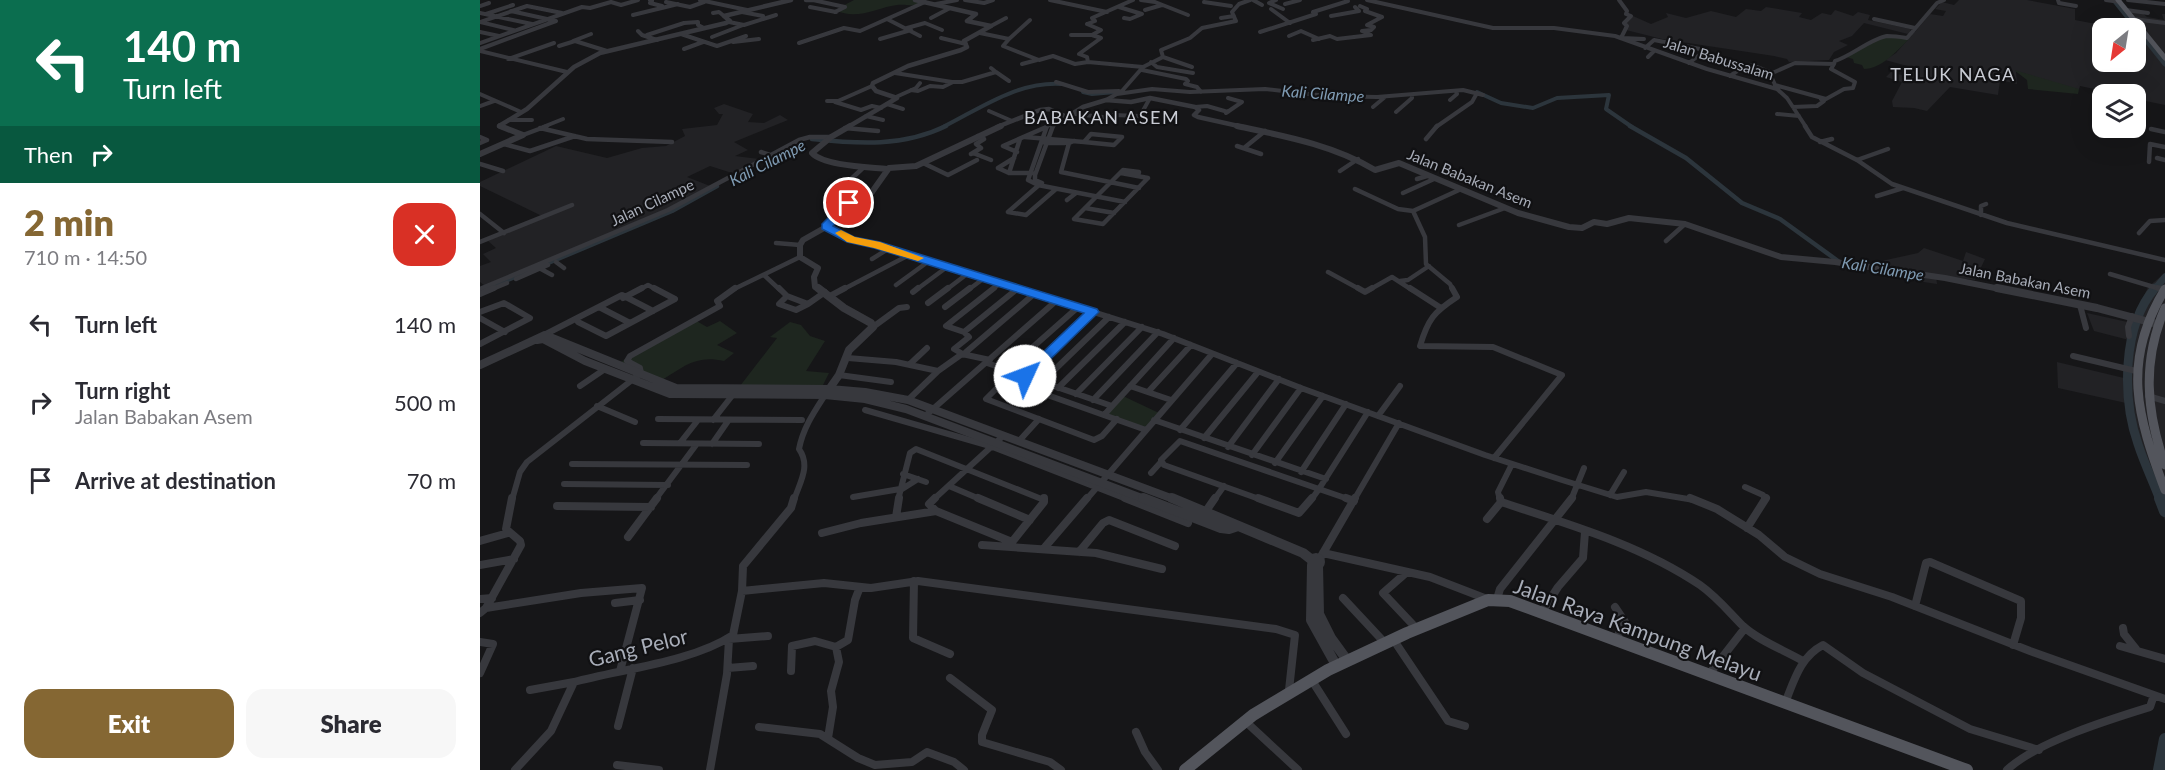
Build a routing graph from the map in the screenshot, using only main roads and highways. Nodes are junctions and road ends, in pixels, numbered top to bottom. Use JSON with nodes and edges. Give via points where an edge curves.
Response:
{"nodes":[{"id":1,"x":2118,"y":1,"type":"edge"},
{"id":2,"x":2165,"y":58,"type":"edge"},
{"id":3,"x":2164,"y":289,"type":"edge"},
{"id":4,"x":2165,"y":309,"type":"edge"},
{"id":5,"x":2165,"y":465,"type":"edge"},
{"id":6,"x":2165,"y":489,"type":"edge"},
{"id":7,"x":1185,"y":770,"type":"edge"},
{"id":8,"x":1967,"y":770,"type":"edge"}],
"edges":[{"from":1,"to":2,"type":"main road"},
{"from":3,"to":6,"type":"main road","via":[[2145,320],[2135,371],[2147,445]]},
{"from":4,"to":5,"type":"main road","via":[[2157,324],[2147,375],[2147,395]]},
{"from":7,"to":8,"type":"main road","name":"Jalan Raya Kampung Melayu","via":[[1245,720],[1289,690],[1389,641],[1493,600],[1510,601],[1542,612]]}]}
